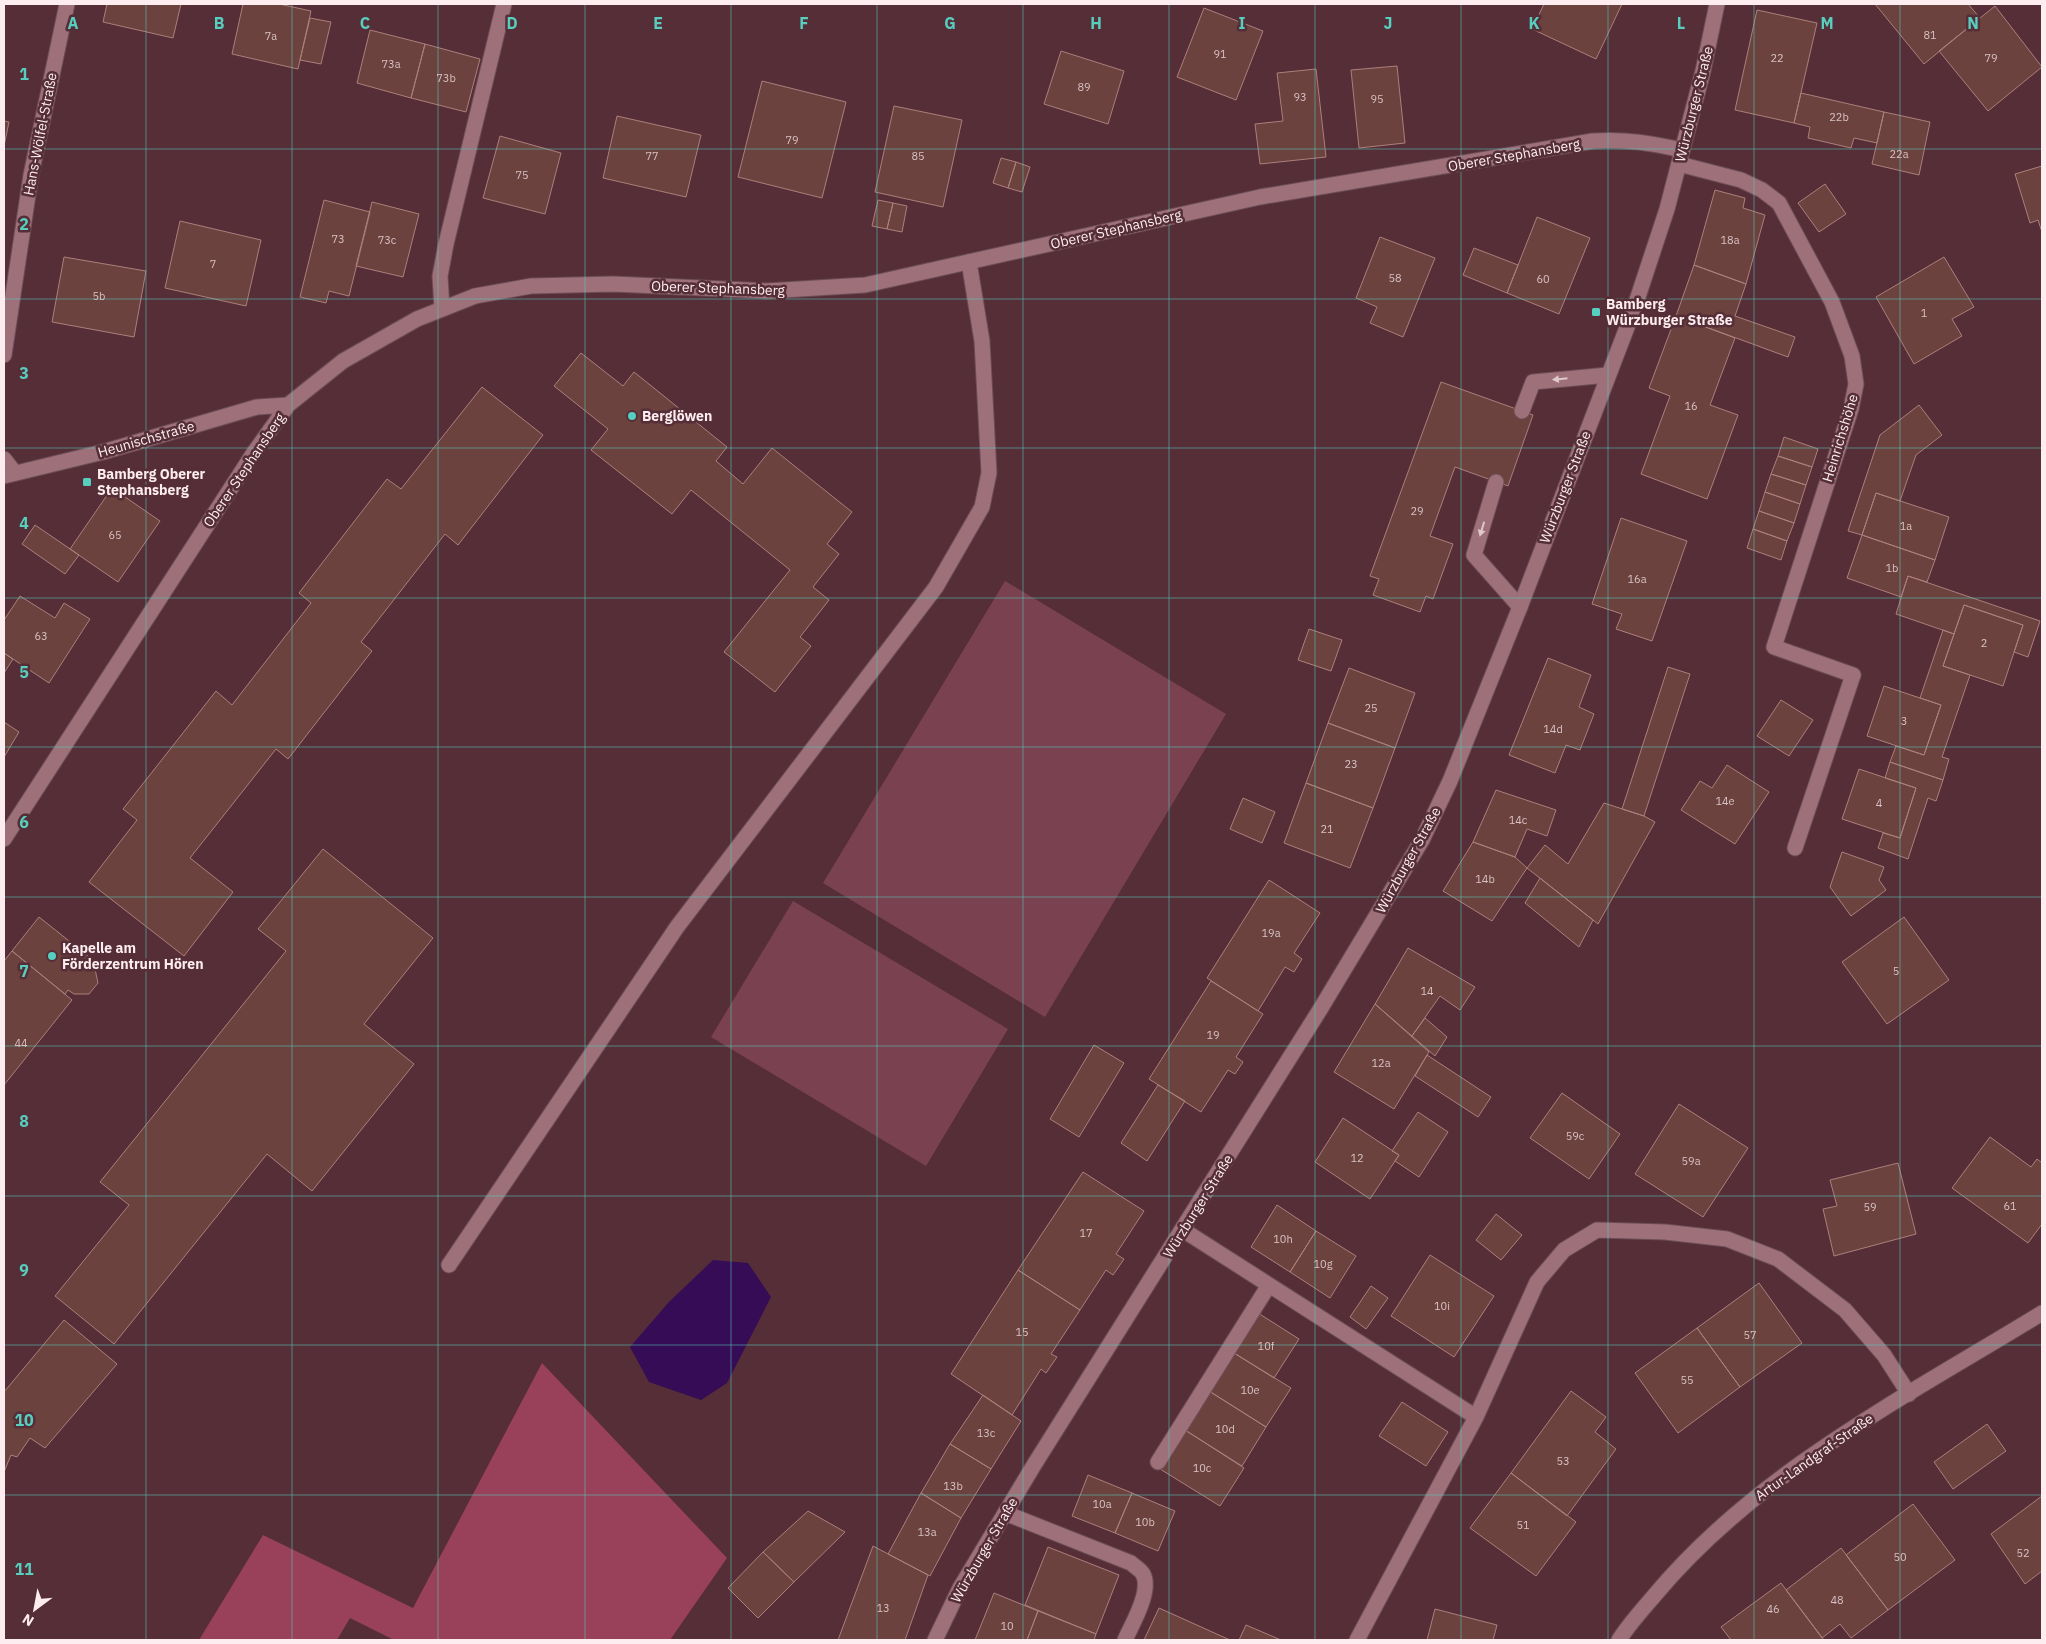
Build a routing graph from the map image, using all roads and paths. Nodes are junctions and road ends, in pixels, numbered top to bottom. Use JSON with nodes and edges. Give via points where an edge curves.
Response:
{"nodes":[{"id":1,"x":67,"y":4,"type":"edge"},
{"id":2,"x":504,"y":4,"type":"edge"},
{"id":3,"x":1717,"y":4,"type":"edge"},
{"id":4,"x":1681,"y":157,"type":"junction"},
{"id":5,"x":969,"y":262,"type":"junction"},
{"id":6,"x":442,"y":309,"type":"junction"},
{"id":7,"x":4,"y":354,"type":"edge"},
{"id":8,"x":1608,"y":375,"type":"junction"},
{"id":9,"x":288,"y":405,"type":"junction"},
{"id":10,"x":1522,"y":411,"type":"dead end"},
{"id":11,"x":4,"y":459,"type":"edge"},
{"id":12,"x":9,"y":474,"type":"edge"},
{"id":13,"x":1496,"y":482,"type":"dead end"},
{"id":14,"x":1520,"y":607,"type":"junction"},
{"id":15,"x":4,"y":839,"type":"edge"},
{"id":16,"x":1795,"y":848,"type":"dead end"},
{"id":17,"x":1183,"y":1230,"type":"junction"},
{"id":18,"x":449,"y":1265,"type":"dead end"},
{"id":19,"x":1269,"y":1285,"type":"junction"},
{"id":20,"x":2042,"y":1313,"type":"edge"},
{"id":21,"x":1910,"y":1394,"type":"junction"},
{"id":22,"x":1476,"y":1417,"type":"junction"},
{"id":23,"x":1158,"y":1462,"type":"dead end"},
{"id":24,"x":1005,"y":1513,"type":"junction"},
{"id":25,"x":935,"y":1640,"type":"edge"},
{"id":26,"x":1125,"y":1640,"type":"edge"},
{"id":27,"x":1357,"y":1640,"type":"edge"},
{"id":28,"x":1619,"y":1640,"type":"edge"}],
"edges":[{"from":1,"to":7,"type":"street","name":"Hans-Wölfel-Straße","via":[[31,175]]},
{"from":2,"to":6,"type":"street","via":[[446,244],[440,276]]},
{"from":3,"to":4,"type":"street","name":"Würzburger Straße"},
{"from":4,"to":5,"type":"street","name":"Oberer Stephansberg","via":[[1643,141],[1593,142],[1260,197]]},
{"from":4,"to":8,"type":"street","name":"Würzburger Straße","via":[[1668,210]]},
{"from":4,"to":16,"type":"street","name":"Heinrichshöhe","via":[[1741,180],[1779,203],[1832,302],[1852,356],[1856,384],[1851,409],[1774,647],[1853,674]]},
{"from":5,"to":6,"type":"street","name":"Oberer Stephansberg","via":[[865,285],[830,288],[767,291],[613,284],[531,286],[475,296]]},
{"from":5,"to":18,"type":"street","via":[[982,340],[985,388],[989,473],[982,507],[936,587],[677,927]]},
{"from":6,"to":9,"type":"street","name":"Oberer Stephansberg","via":[[417,319],[343,361]]},
{"from":8,"to":10,"type":"street","one_way":true,"via":[[1533,382]]},
{"from":8,"to":14,"type":"street","name":"Würzburger Straße"},
{"from":9,"to":12,"type":"street","name":"Heunischstraße","via":[[258,407],[103,452]]},
{"from":9,"to":15,"type":"street","name":"Oberer Stephansberg"},
{"from":11,"to":12,"type":"street"},
{"from":13,"to":14,"type":"street","one_way":true,"via":[[1474,555]]},
{"from":14,"to":17,"type":"street","name":"Würzburger Straße","via":[[1450,781],[1422,840]]},
{"from":17,"to":19,"type":"street"},
{"from":17,"to":24,"type":"street","name":"Würzburger Straße"},
{"from":19,"to":22,"type":"street"},
{"from":19,"to":23,"type":"street"},
{"from":20,"to":21,"type":"street","name":"Artur-Landgraf-Straße"},
{"from":21,"to":22,"type":"street","via":[[1884,1355],[1845,1310],[1778,1259],[1727,1239],[1665,1232],[1597,1230],[1564,1250],[1537,1282]]},
{"from":21,"to":28,"type":"street","name":"Artur-Landgraf-Straße","via":[[1838,1437],[1766,1488],[1709,1537],[1668,1579]]},
{"from":22,"to":27,"type":"street"},
{"from":24,"to":25,"type":"street","name":"Würzburger Straße","via":[[960,1588]]},
{"from":24,"to":26,"type":"street","via":[[1131,1563],[1143,1574],[1145,1588],[1141,1603]]}]}
